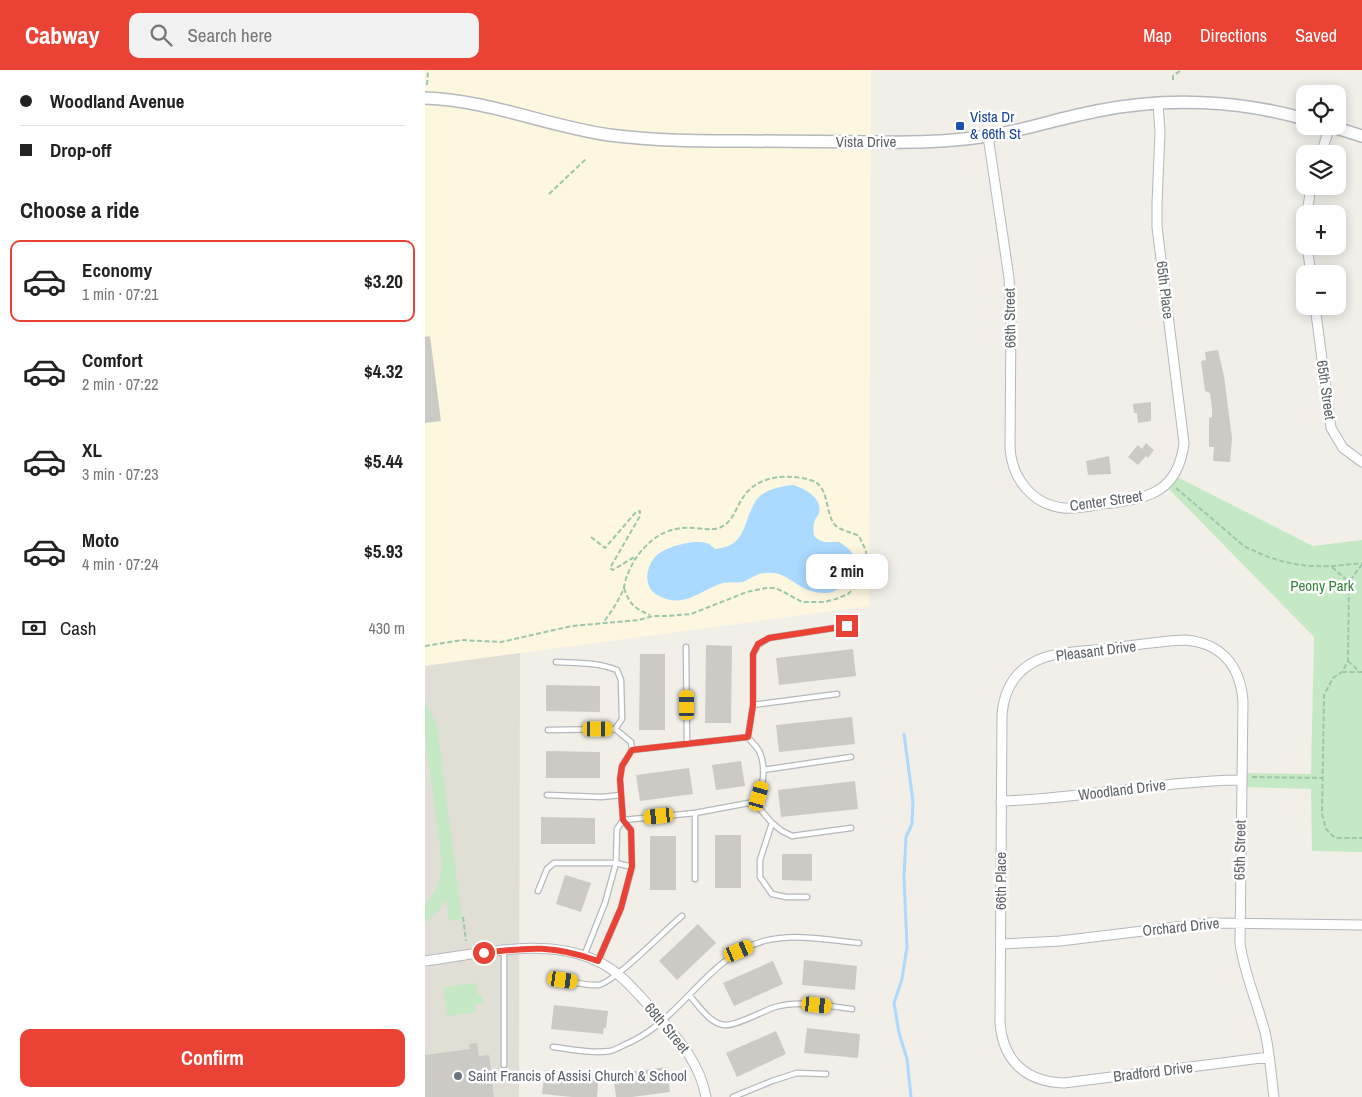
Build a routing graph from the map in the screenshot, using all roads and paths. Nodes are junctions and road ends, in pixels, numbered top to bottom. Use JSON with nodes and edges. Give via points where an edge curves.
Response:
{"nodes":[{"id":1,"x":428,"y":70,"type":"edge"},
{"id":2,"x":1181,"y":70,"type":"edge"},
{"id":3,"x":1173,"y":80,"type":"dead end"},
{"id":4,"x":427,"y":85,"type":"dead end"},
{"id":5,"x":425,"y":98,"type":"edge"},
{"id":6,"x":1158,"y":103,"type":"junction"},
{"id":7,"x":1296,"y":117,"type":"edge"},
{"id":8,"x":1346,"y":131,"type":"edge"},
{"id":9,"x":988,"y":136,"type":"junction"},
{"id":10,"x":1362,"y":136,"type":"edge"},
{"id":11,"x":587,"y":158,"type":"dead end"},
{"id":12,"x":549,"y":194,"type":"dead end"},
{"id":13,"x":1316,"y":315,"type":"edge"},
{"id":14,"x":1362,"y":462,"type":"edge"},
{"id":15,"x":1171,"y":478,"type":"junction"},
{"id":16,"x":1033,"y":495,"type":"joint"},
{"id":17,"x":591,"y":537,"type":"dead end"},
{"id":18,"x":637,"y":555,"type":"junction"},
{"id":19,"x":1362,"y":563,"type":"edge"},
{"id":20,"x":1333,"y":566,"type":"junction"},
{"id":21,"x":1349,"y":582,"type":"junction"},
{"id":22,"x":624,"y":588,"type":"junction"},
{"id":23,"x":652,"y":616,"type":"junction"},
{"id":24,"x":603,"y":622,"type":"junction"},
{"id":25,"x":847,"y":626,"type":"dead end"},
{"id":26,"x":1177,"y":640,"type":"joint"},
{"id":27,"x":425,"y":646,"type":"edge"},
{"id":28,"x":686,"y":647,"type":"dead end"},
{"id":29,"x":1348,"y":661,"type":"junction"},
{"id":30,"x":556,"y":662,"type":"dead end"},
{"id":31,"x":1342,"y":672,"type":"junction"},
{"id":32,"x":1361,"y":672,"type":"edge"},
{"id":33,"x":1019,"y":673,"type":"joint"},
{"id":34,"x":837,"y":694,"type":"dead end"},
{"id":35,"x":753,"y":705,"type":"junction"},
{"id":36,"x":615,"y":729,"type":"junction"},
{"id":37,"x":548,"y":730,"type":"dead end"},
{"id":38,"x":748,"y":737,"type":"junction"},
{"id":39,"x":687,"y":744,"type":"junction"},
{"id":40,"x":632,"y":750,"type":"junction"},
{"id":41,"x":851,"y":757,"type":"dead end"},
{"id":42,"x":763,"y":770,"type":"junction"},
{"id":43,"x":1242,"y":778,"type":"junction"},
{"id":44,"x":1322,"y":778,"type":"junction"},
{"id":45,"x":547,"y":794,"type":"dead end"},
{"id":46,"x":621,"y":795,"type":"junction"},
{"id":47,"x":1001,"y":801,"type":"junction"},
{"id":48,"x":754,"y":802,"type":"junction"},
{"id":49,"x":695,"y":812,"type":"junction"},
{"id":50,"x":623,"y":820,"type":"junction"},
{"id":51,"x":772,"y":822,"type":"junction"},
{"id":52,"x":851,"y":828,"type":"dead end"},
{"id":53,"x":1362,"y":838,"type":"edge"},
{"id":54,"x":616,"y":863,"type":"junction"},
{"id":55,"x":632,"y":866,"type":"junction"},
{"id":56,"x":695,"y":879,"type":"dead end"},
{"id":57,"x":538,"y":891,"type":"dead end"},
{"id":58,"x":807,"y":897,"type":"dead end"},
{"id":59,"x":682,"y":916,"type":"dead end"},
{"id":60,"x":463,"y":917,"type":"dead end"},
{"id":61,"x":1239,"y":922,"type":"junction"},
{"id":62,"x":1362,"y":925,"type":"edge"},
{"id":63,"x":467,"y":941,"type":"dead end"},
{"id":64,"x":859,"y":943,"type":"dead end"},
{"id":65,"x":1001,"y":944,"type":"junction"},
{"id":66,"x":504,"y":950,"type":"junction"},
{"id":67,"x":585,"y":956,"type":"junction"},
{"id":68,"x":425,"y":961,"type":"edge"},
{"id":69,"x":598,"y":961,"type":"junction"},
{"id":70,"x":614,"y":972,"type":"junction"},
{"id":71,"x":563,"y":980,"type":"dead end"},
{"id":72,"x":690,"y":996,"type":"junction"},
{"id":73,"x":853,"y":1009,"type":"dead end"},
{"id":74,"x":663,"y":1022,"type":"junction"},
{"id":75,"x":553,"y":1047,"type":"dead end"},
{"id":76,"x":1269,"y":1057,"type":"junction"},
{"id":77,"x":504,"y":1065,"type":"dead end"},
{"id":78,"x":826,"y":1074,"type":"dead end"},
{"id":79,"x":1037,"y":1078,"type":"joint"},
{"id":80,"x":706,"y":1097,"type":"edge"},
{"id":81,"x":733,"y":1097,"type":"edge"},
{"id":82,"x":1274,"y":1097,"type":"edge"}],
"edges":[{"from":1,"to":4,"type":"path"},
{"from":2,"to":3,"type":"path"},
{"from":5,"to":9,"type":"street","name":"Vista Drive","via":[[466,102],[638,139],[871,142],[947,141]]},
{"from":6,"to":7,"type":"street","name":"Vista Drive","via":[[1251,107]]},
{"from":6,"to":9,"type":"street","name":"Vista Drive","via":[[1097,110]]},
{"from":6,"to":15,"type":"street","name":"65th Place","via":[[1157,227],[1184,442],[1182,455]]},
{"from":8,"to":10,"type":"street"},
{"from":9,"to":16,"type":"street","name":"66th Street","via":[[1009,278],[1011,454],[1017,476]]},
{"from":11,"to":12,"type":"path"},
{"from":13,"to":14,"type":"street","name":"65th Street","via":[[1331,428],[1343,448]]},
{"from":15,"to":16,"type":"street","name":"Center Street","via":[[1143,498],[1077,508],[1053,506]]},
{"from":15,"to":20,"type":"path","via":[[1244,546],[1286,562]]},
{"from":17,"to":18,"type":"path","via":[[605,548],[640,511],[611,570]]},
{"from":18,"to":22,"type":"path"},
{"from":18,"to":23,"type":"path","via":[[657,536],[671,529],[712,530],[729,523],[744,495],[753,486],[768,478],[784,476],[817,483],[834,524],[859,536],[866,551],[863,577],[848,594],[836,599],[801,602],[782,590],[766,588],[691,614]]},
{"from":19,"to":20,"type":"path"},
{"from":19,"to":21,"type":"path"},
{"from":20,"to":21,"type":"path"},
{"from":21,"to":29,"type":"path"},
{"from":22,"to":23,"type":"path","via":[[635,608]]},
{"from":22,"to":24,"type":"path"},
{"from":23,"to":24,"type":"path"},
{"from":24,"to":27,"type":"path","via":[[501,642],[463,640]]},
{"from":25,"to":35,"type":"lane","via":[[769,638],[758,644],[753,654]]},
{"from":26,"to":33,"type":"street","name":"Pleasant Drive","via":[[1054,656],[1032,663]]},
{"from":26,"to":43,"type":"street","name":"65th Street","via":[[1195,641],[1217,650],[1239,677],[1243,700]]},
{"from":28,"to":39,"type":"lane"},
{"from":29,"to":31,"type":"path"},
{"from":29,"to":32,"type":"path"},
{"from":30,"to":36,"type":"lane","via":[[591,663],[617,670],[621,680],[622,719]]},
{"from":31,"to":32,"type":"path"},
{"from":31,"to":44,"type":"path","via":[[1333,678],[1324,695]]},
{"from":33,"to":47,"type":"street","name":"66th Place","via":[[1007,690],[1003,703]]},
{"from":34,"to":35,"type":"lane"},
{"from":35,"to":38,"type":"lane"},
{"from":36,"to":37,"type":"lane"},
{"from":36,"to":40,"type":"lane","via":[[631,742]]},
{"from":38,"to":39,"type":"lane"},
{"from":38,"to":42,"type":"lane","via":[[760,752]]},
{"from":39,"to":40,"type":"lane"},
{"from":40,"to":46,"type":"lane","via":[[622,766]]},
{"from":41,"to":42,"type":"lane"},
{"from":42,"to":48,"type":"lane","via":[[762,786]]},
{"from":43,"to":44,"type":"path"},
{"from":43,"to":47,"type":"street","name":"Woodland Drive"},
{"from":43,"to":61,"type":"street","name":"65th Street"},
{"from":44,"to":53,"type":"path","via":[[1322,814],[1326,828],[1337,838]]},
{"from":45,"to":46,"type":"lane"},
{"from":46,"to":50,"type":"lane"},
{"from":47,"to":65,"type":"street","name":"66th Place"},
{"from":48,"to":49,"type":"lane"},
{"from":48,"to":51,"type":"lane"},
{"from":49,"to":50,"type":"lane"},
{"from":49,"to":56,"type":"lane"},
{"from":50,"to":54,"type":"lane","via":[[617,829]]},
{"from":50,"to":55,"type":"lane","via":[[631,830]]},
{"from":51,"to":52,"type":"lane","via":[[792,836]]},
{"from":51,"to":58,"type":"lane","via":[[760,860],[760,877],[772,894]]},
{"from":54,"to":55,"type":"lane"},
{"from":54,"to":57,"type":"lane","via":[[554,863],[547,869]]},
{"from":54,"to":67,"type":"lane"},
{"from":55,"to":69,"type":"lane","via":[[621,908]]},
{"from":59,"to":70,"type":"lane"},
{"from":60,"to":63,"type":"path"},
{"from":61,"to":62,"type":"street","name":"Orchard Drive"},
{"from":61,"to":65,"type":"street","name":"Orchard Drive"},
{"from":61,"to":76,"type":"street","name":"65th Street","via":[[1243,966]]},
{"from":64,"to":72,"type":"lane","via":[[787,937],[763,941],[739,951],[718,966]]},
{"from":65,"to":79,"type":"street","name":"66th Place","via":[[1001,1035],[1019,1068]]},
{"from":66,"to":67,"type":"street","name":"68th Street","via":[[560,949]]},
{"from":66,"to":68,"type":"street","name":"68th Street"},
{"from":66,"to":77,"type":"lane"},
{"from":67,"to":69,"type":"street","name":"68th Street"},
{"from":69,"to":70,"type":"street","name":"68th Street"},
{"from":70,"to":71,"type":"lane","via":[[599,985]]},
{"from":70,"to":74,"type":"street","name":"68th Street"},
{"from":72,"to":73,"type":"lane","via":[[715,1022],[724,1026],[792,1004]]},
{"from":72,"to":74,"type":"lane"},
{"from":74,"to":75,"type":"lane","via":[[647,1034],[611,1050],[599,1052]]},
{"from":74,"to":80,"type":"street","name":"68th Street","via":[[691,1056]]},
{"from":76,"to":79,"type":"street","name":"Bradford Drive","via":[[1064,1083]]},
{"from":76,"to":82,"type":"street","name":"65th Street"},
{"from":78,"to":81,"type":"lane","via":[[797,1073]]}]}
